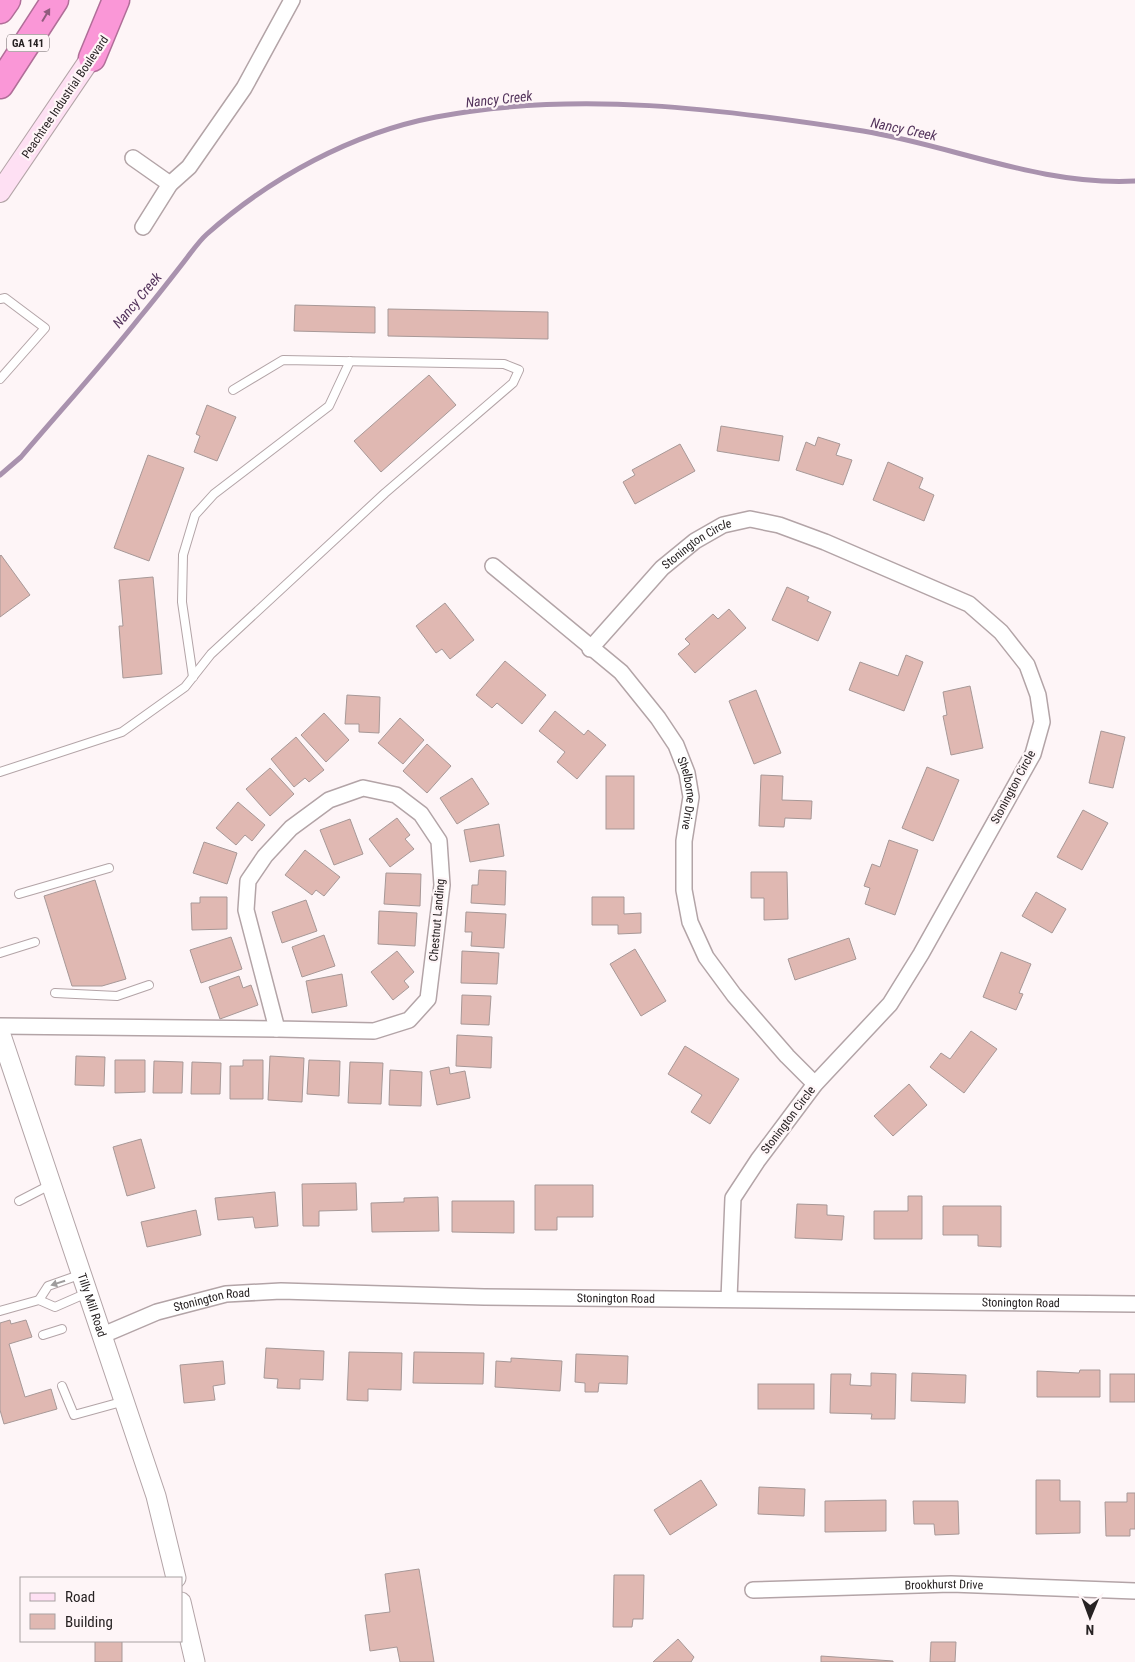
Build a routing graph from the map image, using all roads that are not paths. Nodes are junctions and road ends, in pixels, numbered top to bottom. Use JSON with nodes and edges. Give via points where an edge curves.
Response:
{"nodes":[{"id":1,"x":7,"y":0,"type":"edge"},
{"id":2,"x":55,"y":0,"type":"edge"},
{"id":3,"x":116,"y":0,"type":"edge"},
{"id":4,"x":128,"y":0,"type":"edge"},
{"id":5,"x":292,"y":0,"type":"edge"},
{"id":6,"x":0,"y":10,"type":"edge"},
{"id":7,"x":92,"y":58,"type":"junction"},
{"id":8,"x":0,"y":85,"type":"edge"},
{"id":9,"x":133,"y":158,"type":"dead end"},
{"id":10,"x":170,"y":184,"type":"junction"},
{"id":11,"x":0,"y":192,"type":"edge"},
{"id":12,"x":144,"y":227,"type":"dead end"},
{"id":13,"x":0,"y":300,"type":"edge"},
{"id":14,"x":350,"y":361,"type":"junction"},
{"id":15,"x":0,"y":379,"type":"edge"},
{"id":16,"x":233,"y":390,"type":"dead end"},
{"id":17,"x":493,"y":566,"type":"dead end"},
{"id":18,"x":590,"y":648,"type":"junction"},
{"id":19,"x":192,"y":677,"type":"junction"},
{"id":20,"x":0,"y":772,"type":"edge"},
{"id":21,"x":109,"y":868,"type":"dead end"},
{"id":22,"x":19,"y":894,"type":"dead end"},
{"id":23,"x":34,"y":942,"type":"dead end"},
{"id":24,"x":0,"y":953,"type":"edge"},
{"id":25,"x":149,"y":985,"type":"dead end"},
{"id":26,"x":55,"y":993,"type":"dead end"},
{"id":27,"x":0,"y":1026,"type":"edge"},
{"id":28,"x":277,"y":1029,"type":"junction"},
{"id":29,"x":0,"y":1032,"type":"edge"},
{"id":30,"x":815,"y":1084,"type":"junction"},
{"id":31,"x":52,"y":1184,"type":"junction"},
{"id":32,"x":19,"y":1201,"type":"dead end"},
{"id":33,"x":83,"y":1274,"type":"junction"},
{"id":34,"x":89,"y":1293,"type":"junction"},
{"id":35,"x":729,"y":1299,"type":"junction"},
{"id":36,"x":39,"y":1300,"type":"junction"},
{"id":37,"x":1135,"y":1304,"type":"edge"},
{"id":38,"x":0,"y":1311,"type":"edge"},
{"id":39,"x":62,"y":1329,"type":"dead end"},
{"id":40,"x":43,"y":1335,"type":"dead end"},
{"id":41,"x":103,"y":1335,"type":"junction"},
{"id":42,"x":62,"y":1386,"type":"dead end"},
{"id":43,"x":125,"y":1402,"type":"junction"},
{"id":44,"x":176,"y":1577,"type":"edge"},
{"id":45,"x":753,"y":1590,"type":"dead end"},
{"id":46,"x":1135,"y":1591,"type":"edge"},
{"id":47,"x":182,"y":1606,"type":"edge"},
{"id":48,"x":195,"y":1662,"type":"edge"}],
"edges":[{"from":1,"to":6,"type":"highway"},
{"from":8,"to":2,"type":"highway","number":"GA 141","one_way":true},
{"from":3,"to":7,"type":"highway"},
{"from":4,"to":7,"type":"main road","name":"Peachtree Industrial Boulevard"},
{"from":5,"to":10,"type":"street","via":[[244,88],[189,167]]},
{"from":7,"to":11,"type":"main road","name":"Peachtree Industrial Boulevard"},
{"from":9,"to":10,"type":"street"},
{"from":10,"to":12,"type":"street"},
{"from":13,"to":15,"type":"lane","via":[[5,298],[45,328]]},
{"from":14,"to":16,"type":"lane","via":[[283,360]]},
{"from":14,"to":19,"type":"lane","via":[[329,406],[214,494],[195,516],[183,556],[182,602]]},
{"from":14,"to":19,"type":"lane","via":[[504,364],[520,370],[514,383],[385,493],[211,654]]},
{"from":17,"to":18,"type":"street","name":"Shelborne Drive"},
{"from":18,"to":30,"type":"street","name":"Shelborne Drive","via":[[621,672],[658,718],[676,745],[687,773],[691,797],[684,841],[684,890],[690,922],[706,957],[734,995]]},
{"from":18,"to":30,"type":"street","name":"Stonington Circle","via":[[662,568],[695,541],[722,525],[750,518],[824,542],[969,604],[1002,632],[1027,665],[1038,695],[1042,722],[1033,754],[890,1004]]},
{"from":19,"to":20,"type":"lane","via":[[185,687],[122,732]]},
{"from":21,"to":22,"type":"lane"},
{"from":23,"to":24,"type":"lane"},
{"from":25,"to":26,"type":"lane","via":[[117,996]]},
{"from":27,"to":28,"type":"street","name":"Chestnut Landing"},
{"from":28,"to":28,"type":"street","name":"Chestnut Landing","via":[[374,1031],[409,1020],[428,999],[442,885],[439,841],[421,814],[396,795],[363,788],[329,800],[290,828],[248,881],[246,910]]},
{"from":29,"to":31,"type":"street","name":"Tilly Mill Road"},
{"from":30,"to":35,"type":"street","name":"Stonington Circle","via":[[733,1198]]},
{"from":31,"to":32,"type":"lane"},
{"from":31,"to":33,"type":"street","name":"Tilly Mill Road"},
{"from":33,"to":34,"type":"street","name":"Tilly Mill Road"},
{"from":33,"to":36,"type":"lane","one_way":true,"via":[[48,1286]]},
{"from":34,"to":36,"type":"lane","via":[[55,1307]]},
{"from":34,"to":41,"type":"street","name":"Tilly Mill Road"},
{"from":35,"to":37,"type":"street","name":"Stonington Road"},
{"from":35,"to":41,"type":"street","name":"Stonington Road","via":[[282,1291],[226,1294],[157,1312]]},
{"from":36,"to":38,"type":"lane"},
{"from":39,"to":40,"type":"lane"},
{"from":41,"to":43,"type":"street","name":"Tilly Mill Road"},
{"from":42,"to":43,"type":"lane","via":[[74,1415]]},
{"from":43,"to":44,"type":"street","name":"Tilly Mill Road","via":[[156,1496]]},
{"from":45,"to":46,"type":"street","name":"Brookhurst Drive","via":[[951,1584]]},
{"from":47,"to":48,"type":"street"}]}
